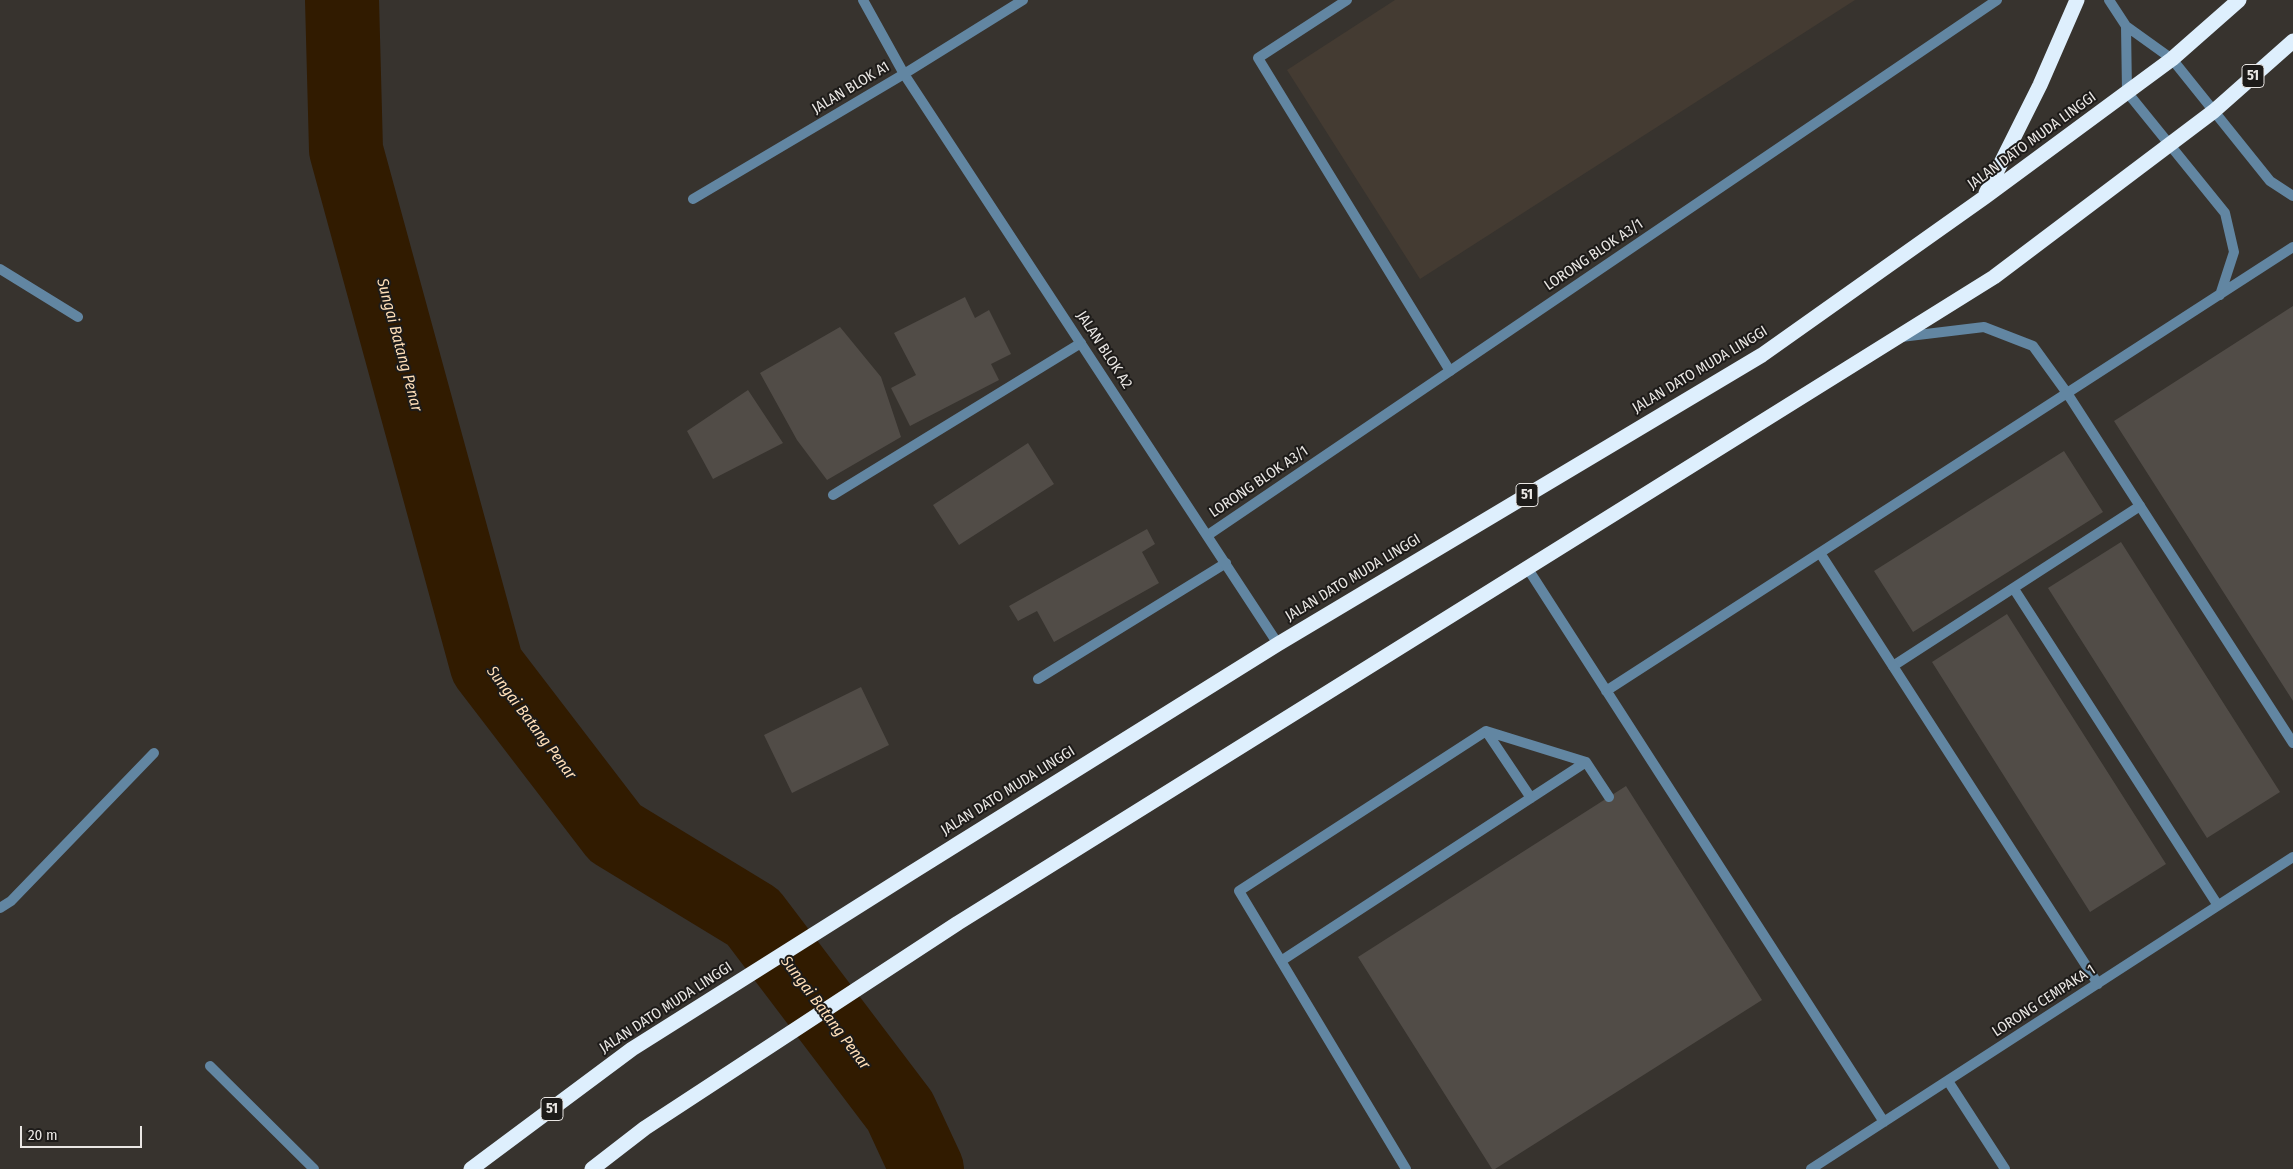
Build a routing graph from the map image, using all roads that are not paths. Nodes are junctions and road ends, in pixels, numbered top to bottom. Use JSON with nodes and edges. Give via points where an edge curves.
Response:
{"nodes":[{"id":1,"x":863,"y":0,"type":"edge"},
{"id":2,"x":1023,"y":0,"type":"edge"},
{"id":3,"x":1347,"y":0,"type":"edge"},
{"id":4,"x":1998,"y":0,"type":"edge"},
{"id":5,"x":2077,"y":0,"type":"edge"},
{"id":6,"x":2109,"y":0,"type":"edge"},
{"id":7,"x":2239,"y":0,"type":"edge"},
{"id":8,"x":2126,"y":26,"type":"junction"},
{"id":9,"x":2293,"y":41,"type":"edge"},
{"id":10,"x":2172,"y":59,"type":"junction"},
{"id":11,"x":904,"y":74,"type":"junction"},
{"id":12,"x":2127,"y":92,"type":"junction"},
{"id":13,"x":2214,"y":111,"type":"junction"},
{"id":14,"x":2170,"y":145,"type":"junction"},
{"id":15,"x":2293,"y":196,"type":"edge"},
{"id":16,"x":1985,"y":197,"type":"junction"},
{"id":17,"x":692,"y":199,"type":"dead end"},
{"id":18,"x":2293,"y":247,"type":"edge"},
{"id":19,"x":0,"y":269,"type":"edge"},
{"id":20,"x":2220,"y":295,"type":"junction"},
{"id":21,"x":78,"y":318,"type":"dead end"},
{"id":22,"x":1900,"y":337,"type":"junction"},
{"id":23,"x":1081,"y":343,"type":"junction"},
{"id":24,"x":1450,"y":371,"type":"junction"},
{"id":25,"x":2067,"y":394,"type":"junction"},
{"id":26,"x":833,"y":496,"type":"dead end"},
{"id":27,"x":2140,"y":506,"type":"junction"},
{"id":28,"x":1208,"y":535,"type":"junction"},
{"id":29,"x":1820,"y":553,"type":"junction"},
{"id":30,"x":1226,"y":563,"type":"junction"},
{"id":31,"x":1528,"y":569,"type":"junction"},
{"id":32,"x":2014,"y":589,"type":"junction"},
{"id":33,"x":1278,"y":644,"type":"junction"},
{"id":34,"x":1893,"y":666,"type":"junction"},
{"id":35,"x":1038,"y":679,"type":"dead end"},
{"id":36,"x":1606,"y":691,"type":"junction"},
{"id":37,"x":1486,"y":731,"type":"junction"},
{"id":38,"x":2293,"y":743,"type":"edge"},
{"id":39,"x":154,"y":752,"type":"dead end"},
{"id":40,"x":1586,"y":762,"type":"junction"},
{"id":41,"x":1609,"y":797,"type":"dead end"},
{"id":42,"x":1531,"y":798,"type":"junction"},
{"id":43,"x":2293,"y":857,"type":"edge"},
{"id":44,"x":2217,"y":904,"type":"junction"},
{"id":45,"x":0,"y":908,"type":"edge"},
{"id":46,"x":1281,"y":961,"type":"junction"},
{"id":47,"x":2098,"y":984,"type":"junction"},
{"id":48,"x":210,"y":1066,"type":"dead end"},
{"id":49,"x":1948,"y":1081,"type":"junction"},
{"id":50,"x":1884,"y":1122,"type":"junction"},
{"id":51,"x":314,"y":1169,"type":"edge"},
{"id":52,"x":471,"y":1169,"type":"edge"},
{"id":53,"x":592,"y":1169,"type":"edge"},
{"id":54,"x":1406,"y":1169,"type":"edge"},
{"id":55,"x":1812,"y":1169,"type":"edge"},
{"id":56,"x":2005,"y":1169,"type":"edge"}],
"edges":[{"from":1,"to":11,"type":"street","name":"JALAN BLOK A2"},
{"from":2,"to":11,"type":"street","name":"JALAN BLOK A1"},
{"from":3,"to":24,"type":"street","via":[[1258,58]]},
{"from":4,"to":24,"type":"street","name":"LORONG BLOK A3/1"},
{"from":5,"to":16,"type":"highway"},
{"from":6,"to":8,"type":"street"},
{"from":7,"to":10,"type":"highway","name":"JALAN DATO MUDA LINGGI","number":"51"},
{"from":8,"to":10,"type":"street"},
{"from":8,"to":12,"type":"street"},
{"from":9,"to":13,"type":"highway","number":"51"},
{"from":10,"to":12,"type":"highway","name":"JALAN DATO MUDA LINGGI","number":"51"},
{"from":10,"to":13,"type":"street"},
{"from":11,"to":17,"type":"street","name":"JALAN BLOK A1"},
{"from":11,"to":23,"type":"street","name":"JALAN BLOK A2"},
{"from":12,"to":14,"type":"street"},
{"from":12,"to":16,"type":"highway","name":"JALAN DATO MUDA LINGGI","number":"51"},
{"from":13,"to":14,"type":"highway","number":"51"},
{"from":13,"to":15,"type":"street","via":[[2270,181]]},
{"from":14,"to":20,"type":"street","via":[[2226,213],[2234,252]]},
{"from":14,"to":22,"type":"highway","number":"51","via":[[1994,277]]},
{"from":16,"to":33,"type":"highway","name":"JALAN DATO MUDA LINGGI","number":"51","via":[[1762,355]]},
{"from":18,"to":20,"type":"street"},
{"from":19,"to":21,"type":"street"},
{"from":20,"to":25,"type":"street"},
{"from":22,"to":25,"type":"street","via":[[1984,327],[2033,346]]},
{"from":22,"to":31,"type":"highway","number":"51"},
{"from":23,"to":26,"type":"street"},
{"from":23,"to":28,"type":"street","name":"JALAN BLOK A2"},
{"from":24,"to":28,"type":"street","name":"LORONG BLOK A3/1"},
{"from":25,"to":27,"type":"street"},
{"from":25,"to":29,"type":"street"},
{"from":27,"to":32,"type":"street"},
{"from":27,"to":38,"type":"street"},
{"from":28,"to":30,"type":"street","name":"JALAN BLOK A2"},
{"from":29,"to":34,"type":"street"},
{"from":29,"to":36,"type":"street"},
{"from":30,"to":33,"type":"street","name":"JALAN BLOK A2"},
{"from":30,"to":35,"type":"street"},
{"from":31,"to":36,"type":"street"},
{"from":31,"to":53,"type":"highway","number":"51","via":[[958,923],[645,1128]]},
{"from":32,"to":34,"type":"street"},
{"from":32,"to":44,"type":"street"},
{"from":33,"to":52,"type":"highway","name":"JALAN DATO MUDA LINGGI","number":"51","via":[[632,1049]]},
{"from":34,"to":47,"type":"street"},
{"from":36,"to":50,"type":"street"},
{"from":37,"to":40,"type":"street"},
{"from":37,"to":42,"type":"street"},
{"from":37,"to":46,"type":"street","via":[[1239,891]]},
{"from":39,"to":45,"type":"street","via":[[11,901]]},
{"from":40,"to":41,"type":"street"},
{"from":40,"to":42,"type":"street"},
{"from":42,"to":46,"type":"street"},
{"from":43,"to":44,"type":"street","name":"LORONG CEMPAKA 1"},
{"from":44,"to":47,"type":"street","name":"LORONG CEMPAKA 1"},
{"from":46,"to":54,"type":"street"},
{"from":47,"to":49,"type":"street","name":"LORONG CEMPAKA 1"},
{"from":48,"to":51,"type":"street"},
{"from":49,"to":50,"type":"street","name":"LORONG CEMPAKA 1"},
{"from":49,"to":56,"type":"street"},
{"from":50,"to":55,"type":"street","name":"LORONG CEMPAKA 1"}]}
